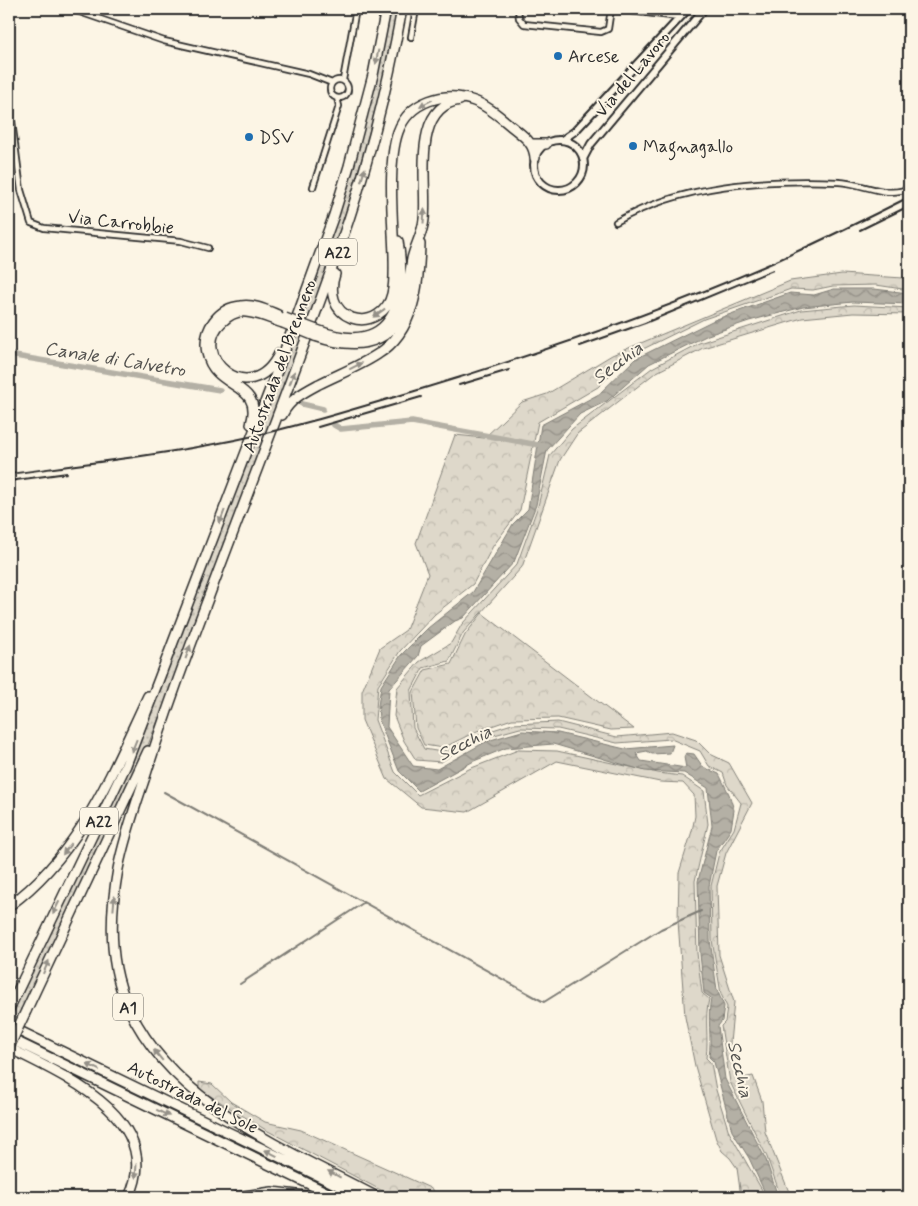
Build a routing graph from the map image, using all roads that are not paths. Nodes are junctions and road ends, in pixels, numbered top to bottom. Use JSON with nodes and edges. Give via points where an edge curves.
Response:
{"nodes":[{"id":1,"x":71,"y":9,"type":"edge"},
{"id":2,"x":356,"y":9,"type":"edge"},
{"id":3,"x":386,"y":9,"type":"edge"},
{"id":4,"x":402,"y":9,"type":"edge"},
{"id":5,"x":416,"y":9,"type":"edge"},
{"id":6,"x":518,"y":9,"type":"edge"},
{"id":7,"x":612,"y":9,"type":"edge"},
{"id":8,"x":688,"y":9,"type":"edge"},
{"id":9,"x":704,"y":9,"type":"edge"},
{"id":10,"x":679,"y":17,"type":"junction"},
{"id":11,"x":411,"y":37,"type":"dead end"},
{"id":12,"x":343,"y":80,"type":"junction"},
{"id":13,"x":332,"y":83,"type":"junction"},
{"id":14,"x":337,"y":98,"type":"junction"},
{"id":15,"x":9,"y":99,"type":"edge"},
{"id":16,"x":473,"y":100,"type":"junction"},
{"id":17,"x":562,"y":140,"type":"junction"},
{"id":18,"x":531,"y":144,"type":"junction"},
{"id":19,"x":546,"y":144,"type":"junction"},
{"id":20,"x":535,"y":158,"type":"junction"},
{"id":21,"x":583,"y":159,"type":"junction"},
{"id":22,"x":313,"y":187,"type":"dead end"},
{"id":23,"x":909,"y":188,"type":"edge"},
{"id":24,"x":356,"y":197,"type":"junction"},
{"id":25,"x":393,"y":217,"type":"junction"},
{"id":26,"x":616,"y":222,"type":"dead end"},
{"id":27,"x":420,"y":238,"type":"junction"},
{"id":28,"x":208,"y":248,"type":"dead end"},
{"id":29,"x":312,"y":278,"type":"junction"},
{"id":30,"x":284,"y":321,"type":"junction"},
{"id":31,"x":316,"y":333,"type":"junction"},
{"id":32,"x":239,"y":472,"type":"junction"},
{"id":33,"x":250,"y":489,"type":"junction"},
{"id":34,"x":177,"y":635,"type":"junction"},
{"id":35,"x":171,"y":698,"type":"junction"},
{"id":36,"x":9,"y":906,"type":"edge"},
{"id":37,"x":10,"y":1006,"type":"edge"},
{"id":38,"x":9,"y":1026,"type":"edge"},
{"id":39,"x":9,"y":1038,"type":"edge"},
{"id":40,"x":9,"y":1048,"type":"edge"},
{"id":41,"x":129,"y":1197,"type":"edge"},
{"id":42,"x":237,"y":1197,"type":"edge"},
{"id":43,"x":314,"y":1197,"type":"edge"},
{"id":44,"x":336,"y":1197,"type":"edge"},
{"id":45,"x":362,"y":1197,"type":"edge"},
{"id":46,"x":377,"y":1197,"type":"edge"}],
"edges":[{"from":1,"to":13,"type":"street","via":[[164,41],[309,74]]},
{"from":2,"to":12,"type":"street"},
{"from":3,"to":29,"type":"highway","name":"Autostrada del Brennero","number":"A22","one_way":true,"via":[[349,166]]},
{"from":24,"to":4,"type":"highway","name":"Autostrada del Brennero","number":"A22","one_way":true,"via":[[379,116]]},
{"from":5,"to":11,"type":"street"},
{"from":6,"to":7,"type":"street","via":[[524,24],[601,32],[608,29]]},
{"from":7,"to":10,"type":"street"},
{"from":8,"to":10,"type":"main road","name":"Via del Lavoro"},
{"from":9,"to":21,"type":"main road","name":"Via del Lavoro","via":[[591,144]]},
{"from":10,"to":17,"type":"main road","name":"Via del Lavoro","via":[[575,131]]},
{"from":12,"to":13,"type":"street"},
{"from":12,"to":14,"type":"street","via":[[348,93]]},
{"from":13,"to":14,"type":"street","via":[[330,90]]},
{"from":14,"to":22,"type":"street","via":[[339,106]]},
{"from":15,"to":28,"type":"street","name":"Via Carrobbie","via":[[22,196],[31,223],[44,228],[181,241]]},
{"from":16,"to":18,"type":"highway","via":[[499,116]]},
{"from":16,"to":25,"type":"highway","one_way":true,"via":[[459,96],[430,99],[404,121],[398,132],[394,156]]},
{"from":27,"to":16,"type":"highway","one_way":true,"via":[[424,218],[426,132],[446,104]]},
{"from":17,"to":19,"type":"main road","name":"Via del Lavoro"},
{"from":17,"to":21,"type":"main road","via":[[574,145]]},
{"from":18,"to":19,"type":"highway"},
{"from":18,"to":20,"type":"highway"},
{"from":19,"to":20,"type":"main road"},
{"from":20,"to":21,"type":"main road","name":"Via del Lavoro","via":[[534,169],[540,181],[558,190],[577,182],[584,168]]},
{"from":23,"to":26,"type":"street","via":[[892,193],[841,182],[754,184],[682,194],[649,205]]},
{"from":25,"to":24,"type":"highway","one_way":true,"via":[[394,285],[390,300],[384,310],[373,318],[348,316],[338,309],[332,290],[354,219]]},
{"from":33,"to":24,"type":"highway","name":"Autostrada del Brennero","number":"A22","one_way":true},
{"from":25,"to":31,"type":"highway","via":[[402,264],[400,298],[393,315],[382,327],[357,338]]},
{"from":27,"to":31,"type":"highway","via":[[412,256],[404,307],[390,329],[380,337],[357,344],[339,344]]},
{"from":33,"to":27,"type":"highway","one_way":true,"via":[[283,414],[292,401],[307,390],[379,354],[402,331],[415,295]]},
{"from":29,"to":30,"type":"highway","via":[[278,354],[266,372],[254,378],[238,378],[218,364],[213,337],[219,325],[231,315],[247,312]]},
{"from":29,"to":32,"type":"highway","name":"Autostrada del Brennero","number":"A22"},
{"from":30,"to":31,"type":"highway","bridge":true},
{"from":30,"to":32,"type":"highway","via":[[254,306],[241,306],[220,315],[208,333],[206,350],[212,367],[248,396],[255,410],[238,458]]},
{"from":32,"to":34,"type":"highway","name":"Autostrada del Brennero","number":"A22","one_way":true},
{"from":35,"to":33,"type":"highway","name":"Autostrada del Brennero","number":"A22","one_way":true},
{"from":34,"to":36,"type":"highway","one_way":true,"via":[[117,764],[84,826],[57,862]]},
{"from":34,"to":37,"type":"highway","number":"A22","one_way":true,"via":[[126,765]]},
{"from":40,"to":35,"type":"highway","one_way":true,"bridge":true},
{"from":46,"to":35,"type":"highway","number":"A1","one_way":true,"via":[[262,1136],[204,1100],[163,1061],[142,1033],[127,1005],[116,971],[113,943],[116,881],[133,813]]},
{"from":45,"to":38,"type":"highway","name":"Autostrada del Sole","one_way":true},
{"from":39,"to":44,"type":"highway","name":"Autostrada del Sole","one_way":true},
{"from":40,"to":41,"type":"highway","one_way":true,"via":[[85,1089],[117,1117],[132,1141],[136,1160],[135,1179]]},
{"from":42,"to":43,"type":"highway","via":[[272,1192]]}]}
